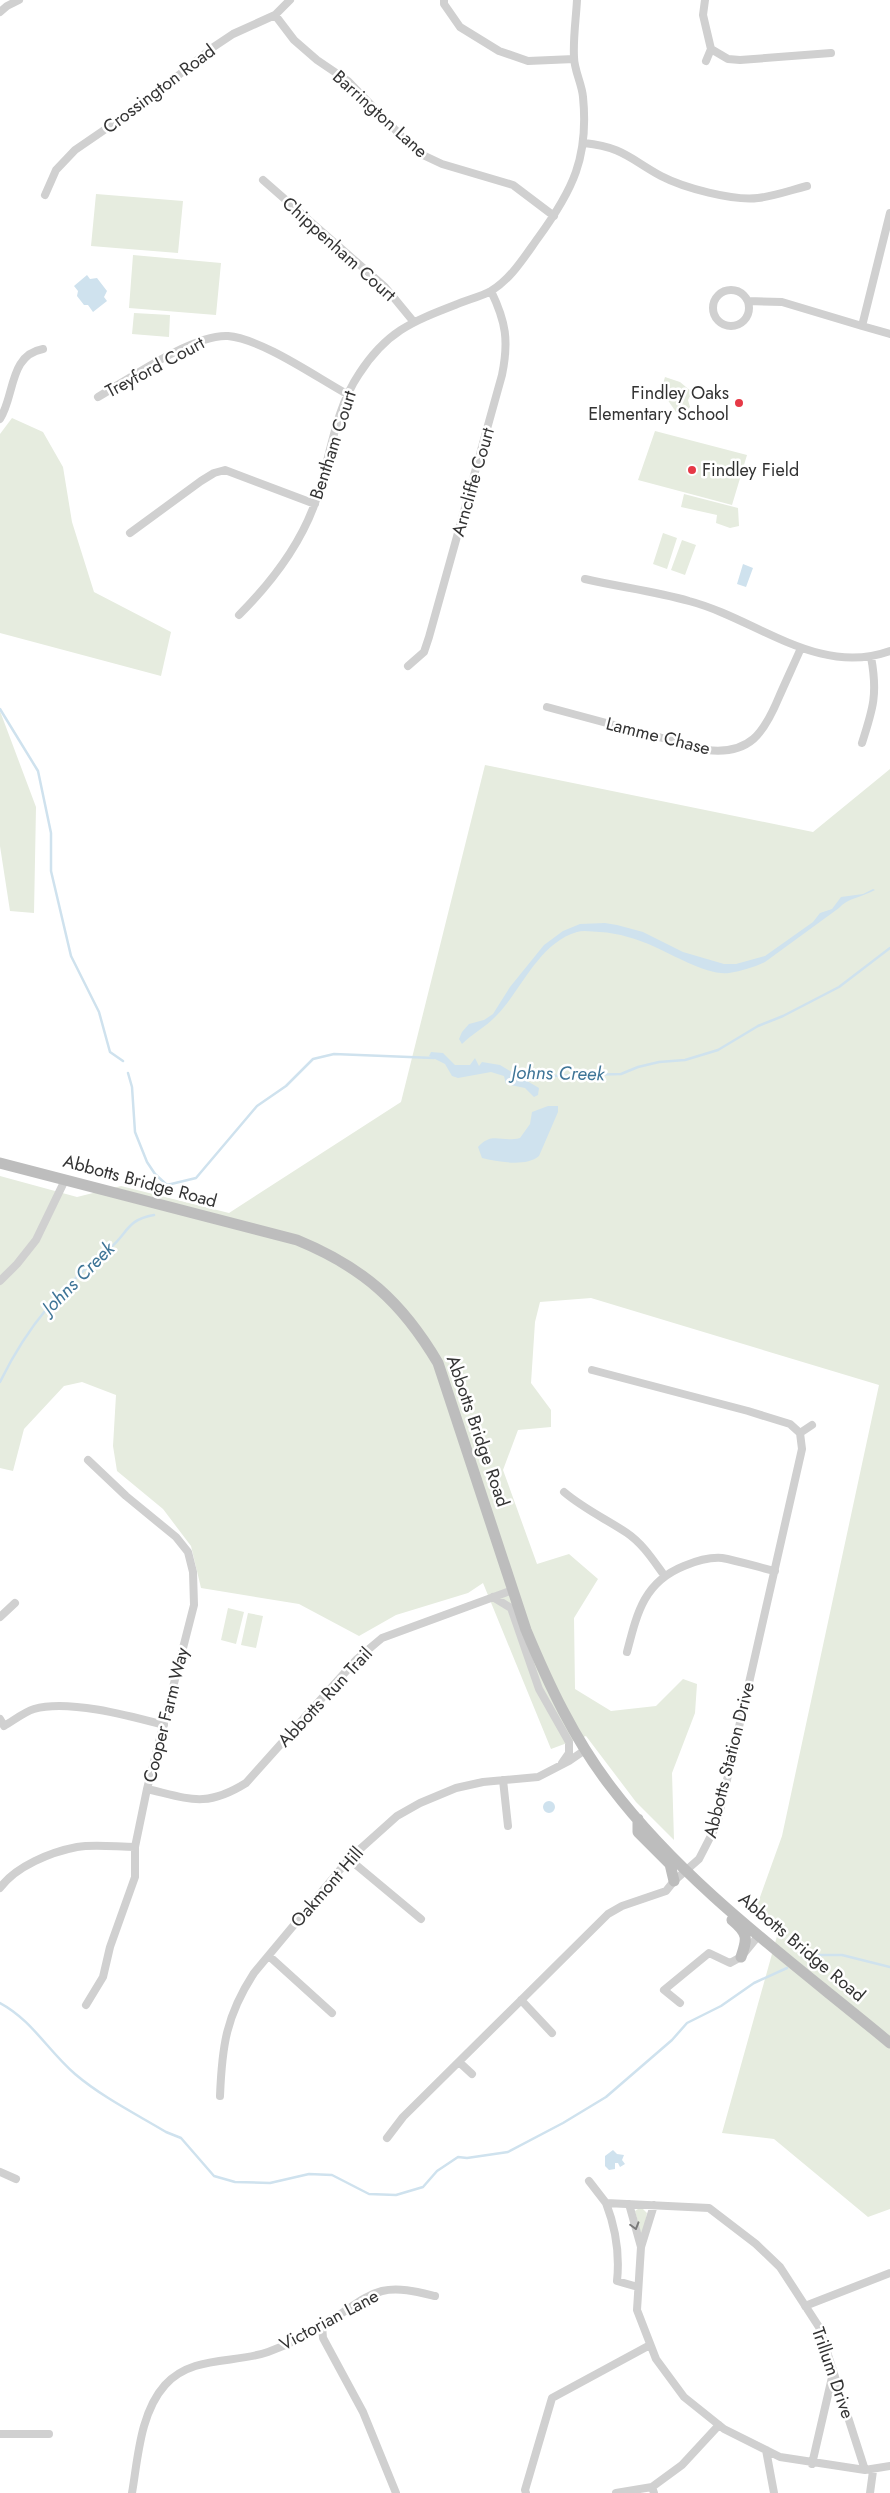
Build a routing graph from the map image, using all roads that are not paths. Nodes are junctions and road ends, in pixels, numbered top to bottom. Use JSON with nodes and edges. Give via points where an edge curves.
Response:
{"nodes":[{"id":1,"x":19,"y":0,"type":"edge"},
{"id":2,"x":290,"y":0,"type":"edge"},
{"id":3,"x":444,"y":0,"type":"edge"},
{"id":4,"x":577,"y":0,"type":"edge"},
{"id":5,"x":705,"y":0,"type":"edge"},
{"id":6,"x":0,"y":12,"type":"edge"},
{"id":7,"x":275,"y":15,"type":"junction"},
{"id":8,"x":711,"y":49,"type":"junction"},
{"id":9,"x":830,"y":53,"type":"dead end"},
{"id":10,"x":574,"y":59,"type":"junction"},
{"id":11,"x":706,"y":60,"type":"dead end"},
{"id":12,"x":584,"y":143,"type":"junction"},
{"id":13,"x":263,"y":180,"type":"dead end"},
{"id":14,"x":807,"y":186,"type":"dead end"},
{"id":15,"x":45,"y":196,"type":"dead end"},
{"id":16,"x":890,"y":213,"type":"edge"},
{"id":17,"x":554,"y":216,"type":"junction"},
{"id":18,"x":491,"y":291,"type":"junction"},
{"id":19,"x":748,"y":301,"type":"junction"},
{"id":20,"x":413,"y":321,"type":"junction"},
{"id":21,"x":862,"y":326,"type":"junction"},
{"id":22,"x":890,"y":334,"type":"edge"},
{"id":23,"x":43,"y":349,"type":"dead end"},
{"id":24,"x":348,"y":394,"type":"junction"},
{"id":25,"x":98,"y":397,"type":"dead end"},
{"id":26,"x":0,"y":419,"type":"edge"},
{"id":27,"x":314,"y":504,"type":"junction"},
{"id":28,"x":130,"y":533,"type":"dead end"},
{"id":29,"x":585,"y":579,"type":"dead end"},
{"id":30,"x":239,"y":615,"type":"dead end"},
{"id":31,"x":801,"y":648,"type":"junction"},
{"id":32,"x":890,"y":651,"type":"edge"},
{"id":33,"x":871,"y":658,"type":"junction"},
{"id":34,"x":408,"y":666,"type":"dead end"},
{"id":35,"x":547,"y":707,"type":"dead end"},
{"id":36,"x":862,"y":743,"type":"dead end"},
{"id":37,"x":0,"y":1163,"type":"edge"},
{"id":38,"x":65,"y":1180,"type":"junction"},
{"id":39,"x":0,"y":1281,"type":"edge"},
{"id":40,"x":592,"y":1370,"type":"dead end"},
{"id":41,"x":812,"y":1424,"type":"dead end"},
{"id":42,"x":800,"y":1433,"type":"junction"},
{"id":43,"x":88,"y":1460,"type":"dead end"},
{"id":44,"x":564,"y":1492,"type":"dead end"},
{"id":45,"x":775,"y":1571,"type":"junction"},
{"id":46,"x":664,"y":1575,"type":"junction"},
{"id":47,"x":513,"y":1590,"type":"junction"},
{"id":48,"x":493,"y":1598,"type":"junction"},
{"id":49,"x":15,"y":1602,"type":"dead end"},
{"id":50,"x":0,"y":1617,"type":"edge"},
{"id":51,"x":627,"y":1652,"type":"dead end"},
{"id":52,"x":0,"y":1719,"type":"edge"},
{"id":53,"x":164,"y":1725,"type":"junction"},
{"id":54,"x":586,"y":1750,"type":"junction"},
{"id":55,"x":557,"y":1768,"type":"junction"},
{"id":56,"x":503,"y":1780,"type":"junction"},
{"id":57,"x":147,"y":1789,"type":"junction"},
{"id":58,"x":638,"y":1819,"type":"junction"},
{"id":59,"x":508,"y":1826,"type":"dead end"},
{"id":60,"x":136,"y":1847,"type":"junction"},
{"id":61,"x":349,"y":1859,"type":"junction"},
{"id":62,"x":686,"y":1872,"type":"junction"},
{"id":63,"x":674,"y":1881,"type":"junction"},
{"id":64,"x":0,"y":1888,"type":"edge"},
{"id":65,"x":714,"y":1896,"type":"junction"},
{"id":66,"x":421,"y":1919,"type":"dead end"},
{"id":67,"x":759,"y":1935,"type":"junction"},
{"id":68,"x":770,"y":1944,"type":"junction"},
{"id":69,"x":269,"y":1956,"type":"junction"},
{"id":70,"x":741,"y":1957,"type":"junction"},
{"id":71,"x":521,"y":2000,"type":"junction"},
{"id":72,"x":680,"y":2003,"type":"dead end"},
{"id":73,"x":86,"y":2005,"type":"dead end"},
{"id":74,"x":332,"y":2013,"type":"dead end"},
{"id":75,"x":552,"y":2033,"type":"dead end"},
{"id":76,"x":890,"y":2043,"type":"edge"},
{"id":77,"x":459,"y":2062,"type":"junction"},
{"id":78,"x":472,"y":2074,"type":"dead end"},
{"id":79,"x":220,"y":2096,"type":"dead end"},
{"id":80,"x":388,"y":2138,"type":"dead end"},
{"id":81,"x":0,"y":2172,"type":"edge"},
{"id":82,"x":16,"y":2179,"type":"dead end"},
{"id":83,"x":589,"y":2181,"type":"dead end"},
{"id":84,"x":606,"y":2203,"type":"junction"},
{"id":85,"x":629,"y":2204,"type":"junction"},
{"id":86,"x":654,"y":2205,"type":"junction"},
{"id":87,"x":641,"y":2247,"type":"junction"},
{"id":88,"x":890,"y":2273,"type":"edge"},
{"id":89,"x":638,"y":2287,"type":"junction"},
{"id":90,"x":435,"y":2296,"type":"dead end"},
{"id":91,"x":805,"y":2306,"type":"junction"},
{"id":92,"x":322,"y":2326,"type":"junction"},
{"id":93,"x":650,"y":2345,"type":"junction"},
{"id":94,"x":833,"y":2372,"type":"junction"},
{"id":95,"x":719,"y":2425,"type":"junction"},
{"id":96,"x":0,"y":2434,"type":"edge"},
{"id":97,"x":49,"y":2434,"type":"dead end"},
{"id":98,"x":766,"y":2450,"type":"junction"},
{"id":99,"x":812,"y":2464,"type":"junction"},
{"id":100,"x":890,"y":2466,"type":"edge"},
{"id":101,"x":869,"y":2471,"type":"junction"},
{"id":102,"x":653,"y":2490,"type":"edge"},
{"id":103,"x":132,"y":2493,"type":"edge"},
{"id":104,"x":396,"y":2493,"type":"edge"},
{"id":105,"x":526,"y":2493,"type":"edge"},
{"id":106,"x":616,"y":2493,"type":"edge"},
{"id":107,"x":774,"y":2493,"type":"edge"},
{"id":108,"x":870,"y":2493,"type":"edge"}],
"edges":[{"from":1,"to":6,"type":"street"},
{"from":2,"to":7,"type":"street","name":"Crossington Road"},
{"from":3,"to":10,"type":"street","via":[[460,27],[499,51],[528,61]]},
{"from":4,"to":10,"type":"street","name":"Bentham Court"},
{"from":5,"to":8,"type":"street","via":[[703,15]]},
{"from":7,"to":15,"type":"street","name":"Crossington Road","via":[[233,34],[212,48],[148,100],[75,150],[56,170]]},
{"from":7,"to":17,"type":"street","name":"Barrington Lane","via":[[294,40],[348,81],[424,156],[513,185]]},
{"from":8,"to":9,"type":"street","via":[[728,59],[740,60]]},
{"from":8,"to":11,"type":"street"},
{"from":10,"to":12,"type":"street","name":"Bentham Court","via":[[583,95]]},
{"from":12,"to":14,"type":"street","via":[[603,145],[629,154],[674,182],[725,196],[758,198]]},
{"from":12,"to":17,"type":"street","name":"Bentham Court","via":[[568,192]]},
{"from":13,"to":20,"type":"street","name":"Chippenham Court","via":[[385,287]]},
{"from":16,"to":21,"type":"street"},
{"from":17,"to":18,"type":"street","name":"Bentham Court","via":[[514,270]]},
{"from":18,"to":20,"type":"street","name":"Bentham Court"},
{"from":18,"to":34,"type":"street","name":"Arncliffe Court","via":[[506,329],[502,375],[429,637],[424,652]]},
{"from":19,"to":19,"type":"street","via":[[748,312],[738,324],[721,323],[714,315],[715,298],[724,291],[740,292]]},
{"from":19,"to":21,"type":"street","via":[[782,302]]},
{"from":20,"to":24,"type":"street","name":"Bentham Court","via":[[388,338],[369,359]]},
{"from":21,"to":22,"type":"street"},
{"from":23,"to":26,"type":"street","via":[[32,351],[19,364]]},
{"from":24,"to":25,"type":"street","name":"Treyford Court","via":[[263,347],[228,336],[199,340]]},
{"from":24,"to":27,"type":"street","name":"Bentham Court"},
{"from":27,"to":28,"type":"street","via":[[225,470],[200,481]]},
{"from":27,"to":30,"type":"street","name":"Bentham Court","via":[[290,552]]},
{"from":29,"to":31,"type":"street","via":[[697,603]]},
{"from":31,"to":33,"type":"street","via":[[823,656]]},
{"from":31,"to":35,"type":"street","name":"Lamme Chase","via":[[768,723],[746,745],[734,750],[707,750]]},
{"from":32,"to":33,"type":"street"},
{"from":33,"to":36,"type":"street","via":[[875,698]]},
{"from":37,"to":38,"type":"main road","name":"Abbotts Bridge Road"},
{"from":38,"to":39,"type":"street","via":[[36,1240]]},
{"from":38,"to":47,"type":"main road","name":"Abbotts Bridge Road","via":[[297,1240],[329,1253],[380,1288],[411,1322],[438,1363]]},
{"from":40,"to":42,"type":"street","via":[[790,1424]]},
{"from":41,"to":42,"type":"street"},
{"from":42,"to":45,"type":"street","name":"Abbotts Station Drive","via":[[802,1449]]},
{"from":43,"to":53,"type":"street","name":"Cooper Farm Way","via":[[176,1537],[188,1552],[193,1572],[194,1605]]},
{"from":44,"to":46,"type":"street","via":[[583,1508],[628,1534],[649,1554]]},
{"from":45,"to":46,"type":"street","via":[[708,1558]]},
{"from":45,"to":62,"type":"street","name":"Abbotts Station Drive","via":[[717,1824],[699,1859]]},
{"from":46,"to":51,"type":"street","via":[[645,1597],[635,1619]]},
{"from":47,"to":48,"type":"street","name":"Abbotts Run Trail"},
{"from":47,"to":54,"type":"main road","name":"Abbotts Bridge Road","via":[[543,1672]]},
{"from":48,"to":55,"type":"street","via":[[511,1608],[539,1689],[568,1742],[569,1753]]},
{"from":48,"to":57,"type":"street","name":"Abbotts Run Trail","via":[[382,1638],[357,1659],[246,1783],[227,1795],[195,1800]]},
{"from":49,"to":50,"type":"street"},
{"from":52,"to":53,"type":"street","via":[[4,1726],[34,1709],[71,1706]]},
{"from":53,"to":57,"type":"street","name":"Cooper Farm Way"},
{"from":54,"to":55,"type":"street","name":"Oakmont Hill"},
{"from":54,"to":58,"type":"main road","name":"Abbotts Bridge Road","via":[[610,1787]]},
{"from":55,"to":56,"type":"street","name":"Oakmont Hill","via":[[538,1777]]},
{"from":56,"to":59,"type":"street"},
{"from":56,"to":61,"type":"street","name":"Oakmont Hill","via":[[456,1788],[420,1803],[397,1816]]},
{"from":57,"to":60,"type":"street","name":"Cooper Farm Way"},
{"from":58,"to":62,"type":"main road","name":"Abbotts Bridge Road"},
{"from":58,"to":63,"type":"main road","name":"Abbotts Bridge Road","via":[[638,1832],[670,1864]]},
{"from":60,"to":64,"type":"street","via":[[79,1847],[59,1852],[28,1865]]},
{"from":60,"to":73,"type":"street","name":"Cooper Farm Way","via":[[135,1877],[128,1903],[110,1947],[103,1977]]},
{"from":61,"to":66,"type":"street"},
{"from":61,"to":69,"type":"street","name":"Oakmont Hill"},
{"from":62,"to":63,"type":"street","name":"Abbotts Station Drive"},
{"from":62,"to":65,"type":"main road","name":"Abbotts Bridge Road"},
{"from":63,"to":71,"type":"street","name":"Abbotts Station Drive","via":[[666,1891],[608,1914]]},
{"from":65,"to":67,"type":"main road","name":"Abbotts Bridge Road"},
{"from":65,"to":70,"type":"main road","name":"Abbotts Bridge Road","via":[[711,1900],[714,1905],[746,1935]]},
{"from":67,"to":68,"type":"main road","name":"Abbotts Bridge Road"},
{"from":67,"to":70,"type":"street"},
{"from":68,"to":70,"type":"street","via":[[760,1943]]},
{"from":68,"to":76,"type":"main road","name":"Abbotts Bridge Road"},
{"from":69,"to":74,"type":"street"},
{"from":69,"to":79,"type":"street","name":"Oakmont Hill","via":[[243,1989],[228,2023],[221,2063]]},
{"from":70,"to":72,"type":"street","via":[[730,1962],[709,1953],[664,1990]]},
{"from":71,"to":75,"type":"street"},
{"from":71,"to":77,"type":"street","name":"Abbotts Station Drive"},
{"from":77,"to":78,"type":"street"},
{"from":77,"to":80,"type":"street","name":"Abbotts Station Drive","via":[[403,2117]]},
{"from":81,"to":82,"type":"street"},
{"from":83,"to":84,"type":"street"},
{"from":84,"to":85,"type":"street","name":"Trillum Drive"},
{"from":84,"to":89,"type":"street","via":[[616,2229],[617,2280]]},
{"from":85,"to":86,"type":"street","name":"Trillum Drive"},
{"from":85,"to":87,"type":"street","one_way":true},
{"from":86,"to":87,"type":"street"},
{"from":86,"to":91,"type":"street","name":"Trillum Drive","via":[[709,2208],[750,2239],[780,2268]]},
{"from":87,"to":89,"type":"street"},
{"from":88,"to":91,"type":"street"},
{"from":89,"to":93,"type":"street","via":[[637,2310]]},
{"from":90,"to":92,"type":"street","name":"Victorian Lane","via":[[405,2290],[383,2290],[360,2300]]},
{"from":91,"to":94,"type":"street","name":"Trillum Drive","via":[[819,2327]]},
{"from":92,"to":103,"type":"street","name":"Victorian Lane","via":[[267,2353],[200,2365],[172,2378],[156,2395],[148,2414]]},
{"from":92,"to":104,"type":"street","via":[[323,2338],[363,2412]]},
{"from":93,"to":95,"type":"street","via":[[656,2359],[684,2397]]},
{"from":93,"to":105,"type":"street","via":[[552,2398]]},
{"from":94,"to":99,"type":"street"},
{"from":94,"to":101,"type":"street","name":"Trillum Drive"},
{"from":95,"to":98,"type":"street"},
{"from":95,"to":102,"type":"street","via":[[682,2465]]},
{"from":96,"to":97,"type":"street"},
{"from":98,"to":99,"type":"street","via":[[780,2457]]},
{"from":98,"to":107,"type":"street"},
{"from":99,"to":101,"type":"street"},
{"from":100,"to":101,"type":"street"},
{"from":101,"to":108,"type":"street"},
{"from":102,"to":106,"type":"street"}]}
